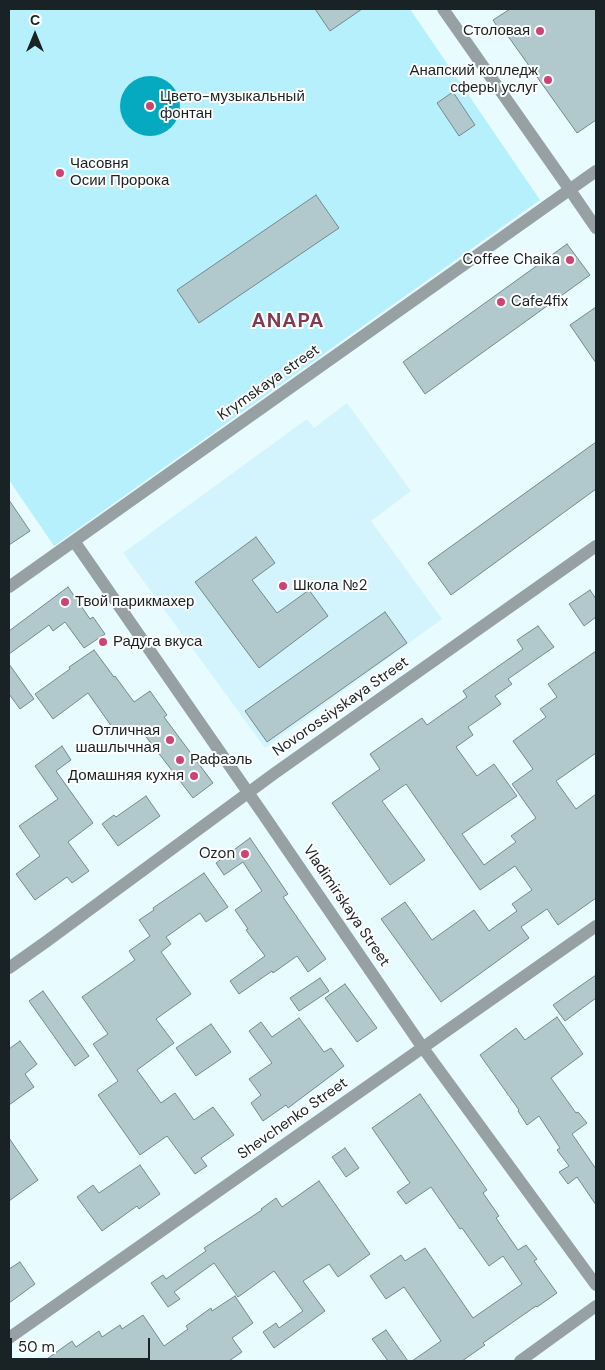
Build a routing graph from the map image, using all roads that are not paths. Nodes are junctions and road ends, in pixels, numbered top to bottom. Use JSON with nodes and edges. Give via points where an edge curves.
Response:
{"nodes":[{"id":1,"x":443,"y":9,"type":"edge"},
{"id":2,"x":596,"y":171,"type":"edge"},
{"id":3,"x":570,"y":190,"type":"junction"},
{"id":4,"x":596,"y":228,"type":"edge"},
{"id":5,"x":74,"y":541,"type":"junction"},
{"id":6,"x":596,"y":546,"type":"edge"},
{"id":7,"x":9,"y":587,"type":"edge"},
{"id":8,"x":248,"y":793,"type":"junction"},
{"id":9,"x":596,"y":926,"type":"edge"},
{"id":10,"x":9,"y":968,"type":"edge"},
{"id":11,"x":423,"y":1048,"type":"junction"},
{"id":12,"x":596,"y":1285,"type":"edge"},
{"id":13,"x":596,"y":1306,"type":"edge"},
{"id":14,"x":9,"y":1338,"type":"edge"},
{"id":15,"x":520,"y":1361,"type":"edge"}],
"edges":[{"from":1,"to":3,"type":"street"},
{"from":2,"to":3,"type":"street","name":"Krymskaya street"},
{"from":3,"to":4,"type":"street"},
{"from":3,"to":5,"type":"street","name":"Krymskaya street"},
{"from":5,"to":7,"type":"street","name":"Krymskaya street"},
{"from":5,"to":8,"type":"street","name":"Vladimirskaya Street"},
{"from":6,"to":8,"type":"street","name":"Novorossiyskaya Street"},
{"from":8,"to":10,"type":"street","name":"Novorossiyskaya Street"},
{"from":8,"to":11,"type":"street","name":"Vladimirskaya Street"},
{"from":9,"to":11,"type":"street","name":"Shevchenko Street"},
{"from":11,"to":12,"type":"street","name":"Vladimirskaya Street"},
{"from":11,"to":14,"type":"street","name":"Shevchenko Street"},
{"from":13,"to":15,"type":"street"}]}
